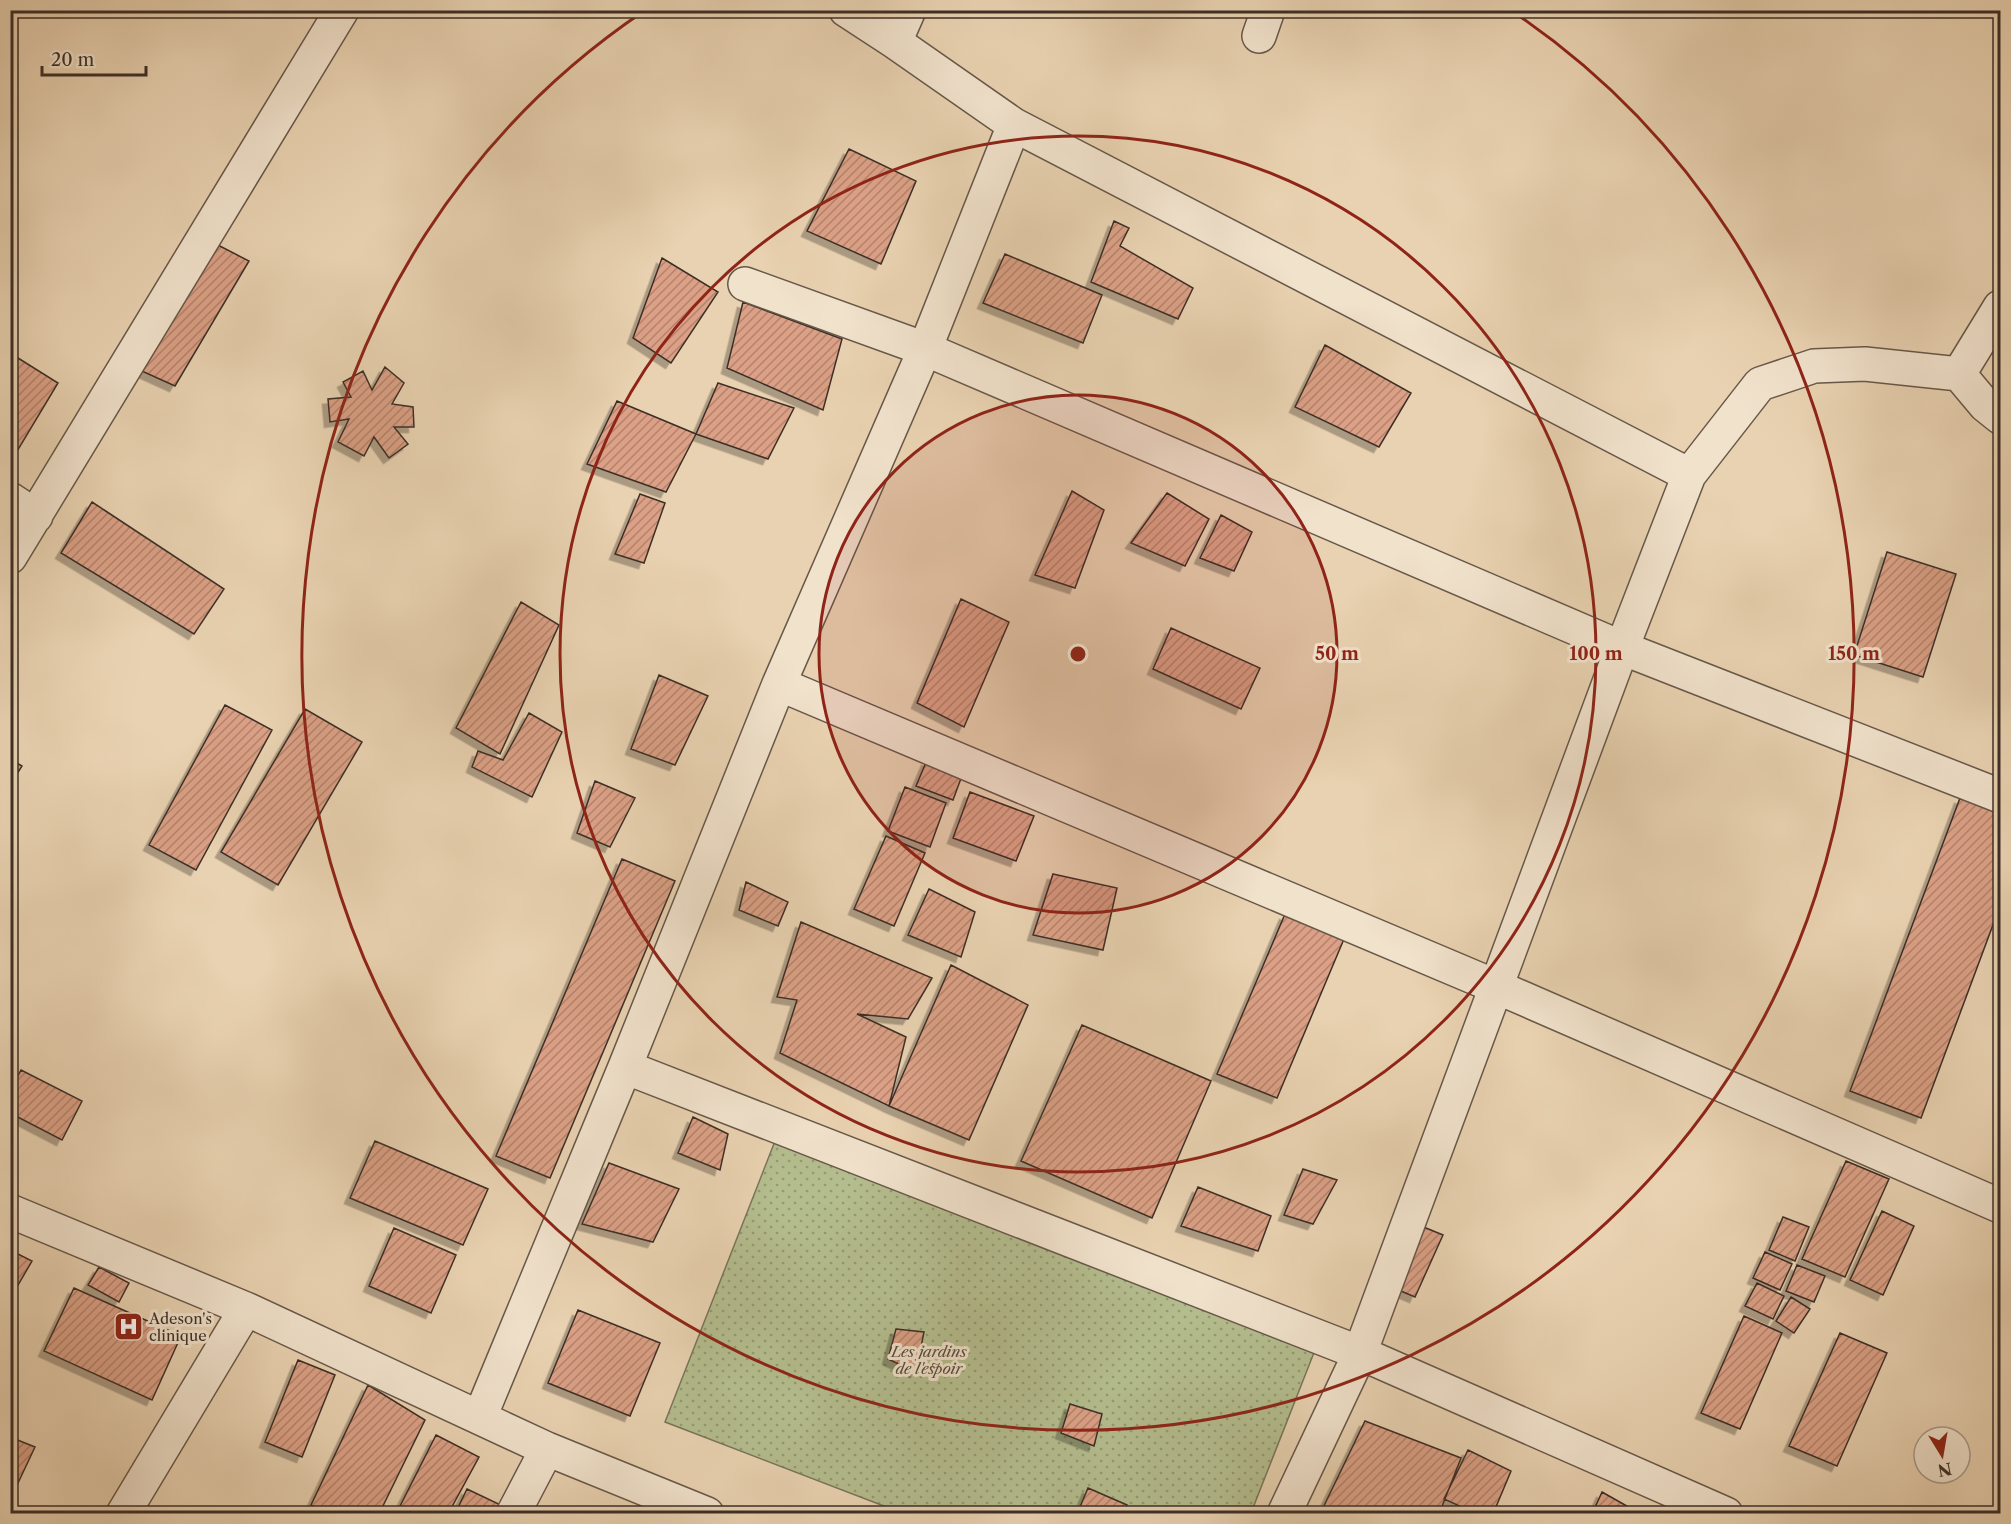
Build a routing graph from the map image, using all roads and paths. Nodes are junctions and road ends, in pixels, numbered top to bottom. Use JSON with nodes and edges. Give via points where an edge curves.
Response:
{"nodes":[{"id":1,"x":342,"y":10,"type":"edge"},
{"id":2,"x":846,"y":10,"type":"edge"},
{"id":3,"x":909,"y":10,"type":"edge"},
{"id":4,"x":895,"y":42,"type":"junction"},
{"id":5,"x":1014,"y":125,"type":"junction"},
{"id":6,"x":745,"y":284,"type":"dead end"},
{"id":7,"x":2001,"y":307,"type":"edge"},
{"id":8,"x":925,"y":349,"type":"junction"},
{"id":9,"x":1959,"y":374,"type":"junction"},
{"id":10,"x":2001,"y":417,"type":"edge"},
{"id":11,"x":1689,"y":475,"type":"junction"},
{"id":12,"x":23,"y":507,"type":"edge"},
{"id":13,"x":10,"y":557,"type":"edge"},
{"id":14,"x":1622,"y":648,"type":"junction"},
{"id":15,"x":779,"y":684,"type":"junction"},
{"id":16,"x":2001,"y":796,"type":"edge"},
{"id":17,"x":1497,"y":987,"type":"junction"},
{"id":18,"x":625,"y":1067,"type":"junction"},
{"id":19,"x":2001,"y":1206,"type":"edge"},
{"id":20,"x":10,"y":1211,"type":"edge"},
{"id":21,"x":246,"y":1309,"type":"junction"},
{"id":22,"x":1360,"y":1353,"type":"junction"},
{"id":23,"x":480,"y":1417,"type":"junction"},
{"id":24,"x":547,"y":1449,"type":"junction"},
{"id":25,"x":123,"y":1514,"type":"edge"},
{"id":26,"x":513,"y":1514,"type":"edge"},
{"id":27,"x":707,"y":1514,"type":"edge"},
{"id":28,"x":1284,"y":1514,"type":"edge"},
{"id":29,"x":1726,"y":1514,"type":"edge"}],
"edges":[{"from":1,"to":12,"type":"street"},
{"from":2,"to":4,"type":"street"},
{"from":3,"to":4,"type":"street"},
{"from":4,"to":5,"type":"street"},
{"from":5,"to":8,"type":"street"},
{"from":5,"to":11,"type":"street"},
{"from":6,"to":8,"type":"street"},
{"from":7,"to":9,"type":"street"},
{"from":8,"to":14,"type":"street"},
{"from":8,"to":15,"type":"street"},
{"from":9,"to":10,"type":"street","via":[[1985,405]]},
{"from":9,"to":11,"type":"street","via":[[1866,364],[1814,366],[1760,384]]},
{"from":11,"to":14,"type":"street"},
{"from":12,"to":13,"type":"street"},
{"from":14,"to":16,"type":"street"},
{"from":14,"to":17,"type":"street"},
{"from":15,"to":17,"type":"street"},
{"from":15,"to":18,"type":"street"},
{"from":17,"to":19,"type":"street"},
{"from":17,"to":22,"type":"street"},
{"from":18,"to":22,"type":"street"},
{"from":18,"to":23,"type":"street"},
{"from":20,"to":21,"type":"street"},
{"from":21,"to":23,"type":"street"},
{"from":21,"to":25,"type":"street"},
{"from":22,"to":28,"type":"street"},
{"from":22,"to":29,"type":"street"},
{"from":23,"to":24,"type":"street"},
{"from":24,"to":26,"type":"street"},
{"from":24,"to":27,"type":"street"}]}
